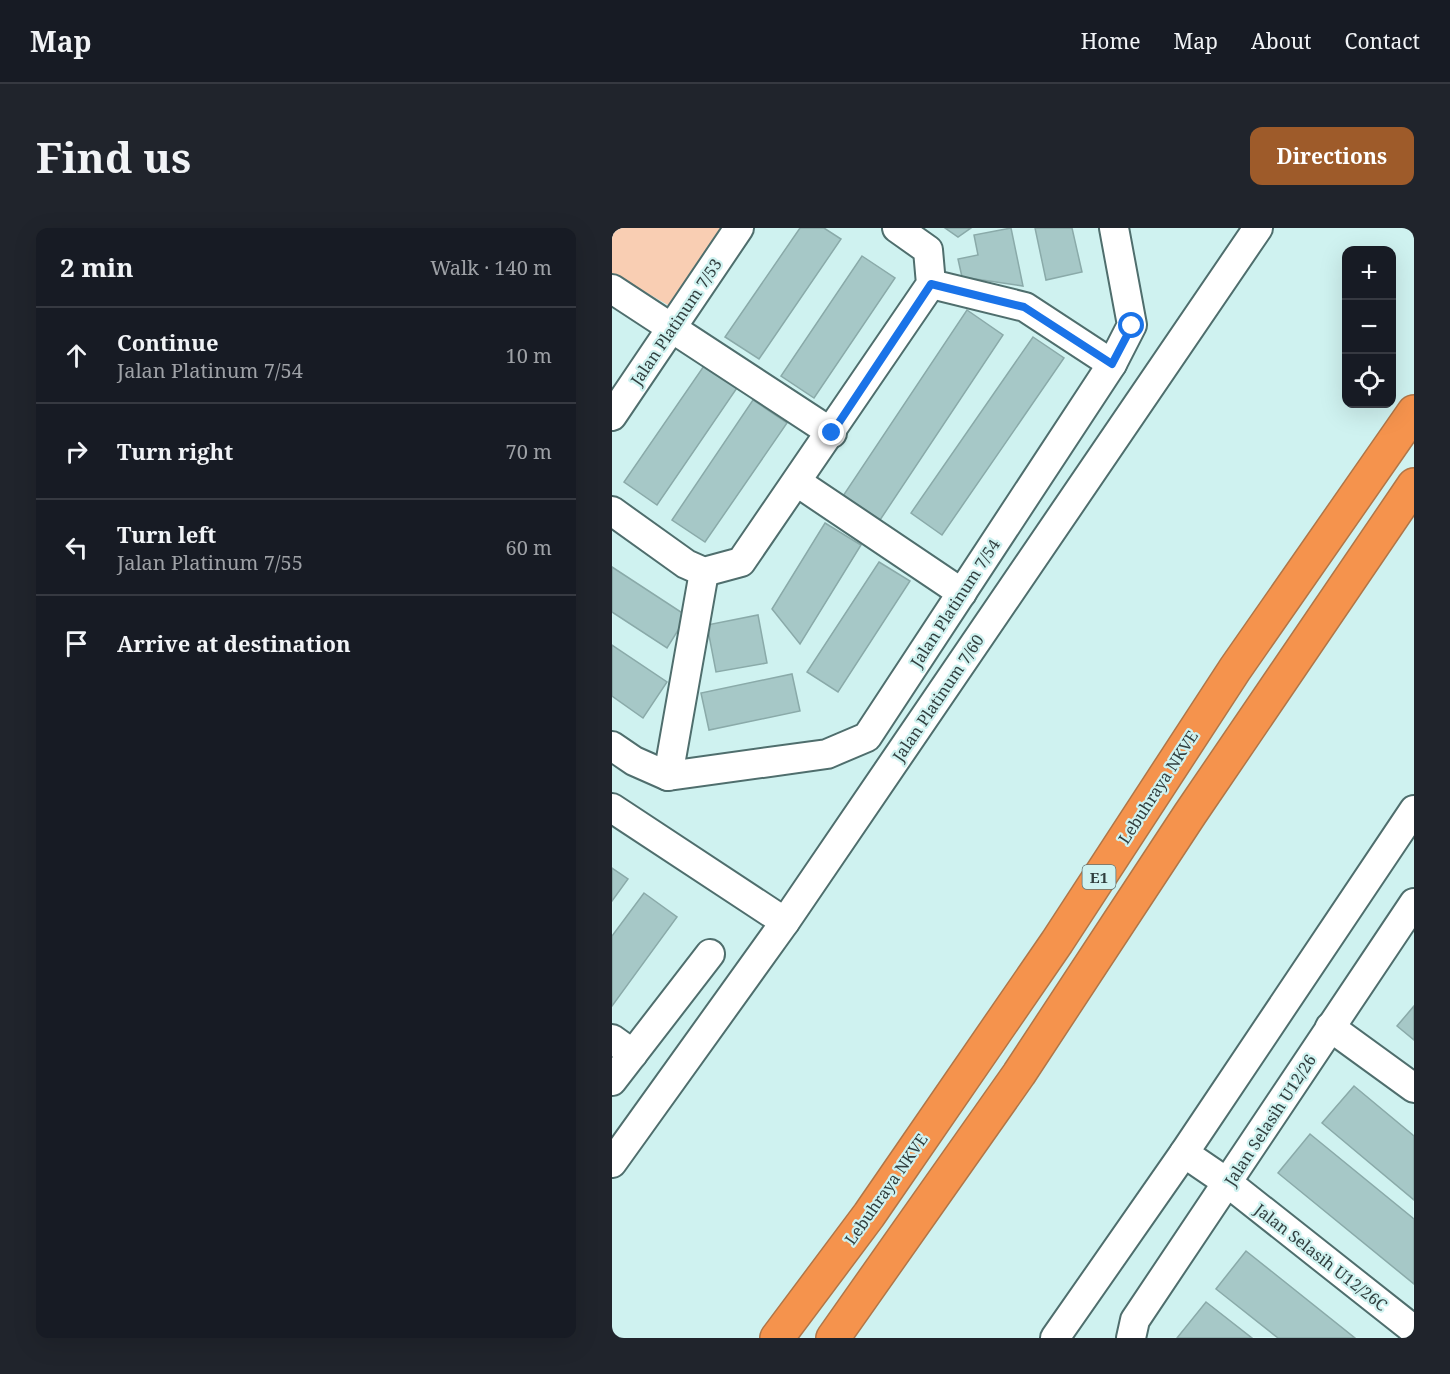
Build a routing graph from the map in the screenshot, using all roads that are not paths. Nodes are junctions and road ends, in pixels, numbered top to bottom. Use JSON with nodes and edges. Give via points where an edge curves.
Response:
{"nodes":[{"id":1,"x":739,"y":228,"type":"edge"},
{"id":2,"x":897,"y":228,"type":"edge"},
{"id":3,"x":1114,"y":228,"type":"edge"},
{"id":4,"x":1258,"y":228,"type":"edge"},
{"id":5,"x":931,"y":284,"type":"junction"},
{"id":6,"x":612,"y":289,"type":"edge"},
{"id":7,"x":671,"y":328,"type":"junction"},
{"id":8,"x":1112,"y":364,"type":"junction"},
{"id":9,"x":1414,"y":412,"type":"edge"},
{"id":10,"x":612,"y":416,"type":"edge"},
{"id":11,"x":832,"y":433,"type":"junction"},
{"id":12,"x":797,"y":482,"type":"junction"},
{"id":13,"x":1414,"y":485,"type":"edge"},
{"id":14,"x":612,"y":511,"type":"edge"},
{"id":15,"x":704,"y":572,"type":"junction"},
{"id":16,"x":962,"y":593,"type":"junction"},
{"id":17,"x":612,"y":746,"type":"edge"},
{"id":18,"x":668,"y":776,"type":"junction"},
{"id":19,"x":612,"y":808,"type":"edge"},
{"id":20,"x":1414,"y":810,"type":"edge"},
{"id":21,"x":1414,"y":903,"type":"edge"},
{"id":22,"x":785,"y":922,"type":"junction"},
{"id":23,"x":710,"y":954,"type":"dead end"},
{"id":24,"x":1330,"y":1027,"type":"junction"},
{"id":25,"x":622,"y":1046,"type":"edge"},
{"id":26,"x":612,"y":1081,"type":"edge"},
{"id":27,"x":1414,"y":1088,"type":"edge"},
{"id":28,"x":1184,"y":1153,"type":"junction"},
{"id":29,"x":612,"y":1162,"type":"edge"},
{"id":30,"x":1228,"y":1183,"type":"junction"},
{"id":31,"x":1414,"y":1330,"type":"edge"},
{"id":32,"x":777,"y":1338,"type":"edge"},
{"id":33,"x":833,"y":1338,"type":"edge"},
{"id":34,"x":1055,"y":1338,"type":"edge"},
{"id":35,"x":1131,"y":1338,"type":"edge"}],
"edges":[{"from":1,"to":7,"type":"street","name":"Jalan Platinum 7/53"},
{"from":2,"to":5,"type":"street","via":[[928,250]]},
{"from":3,"to":8,"type":"street","name":"Jalan Platinum 7/54","via":[[1132,326]]},
{"from":4,"to":22,"type":"street","name":"Jalan Platinum 7/60"},
{"from":5,"to":8,"type":"street","via":[[1024,307]]},
{"from":5,"to":11,"type":"street"},
{"from":6,"to":7,"type":"street"},
{"from":7,"to":10,"type":"street","name":"Jalan Platinum 7/53"},
{"from":7,"to":11,"type":"street"},
{"from":8,"to":16,"type":"street","name":"Jalan Platinum 7/54"},
{"from":9,"to":32,"type":"highway","name":"Lebuhraya NKVE","number":"E1","via":[[1234,669],[1057,942],[876,1206]]},
{"from":11,"to":12,"type":"street"},
{"from":12,"to":15,"type":"street","via":[[741,562]]},
{"from":12,"to":16,"type":"street"},
{"from":13,"to":33,"type":"highway","number":"E1","via":[[1019,1074]]},
{"from":14,"to":15,"type":"street","via":[[686,564]]},
{"from":15,"to":18,"type":"street"},
{"from":16,"to":18,"type":"street","name":"Jalan Platinum 7/54","via":[[867,737],[826,754]]},
{"from":17,"to":18,"type":"street"},
{"from":19,"to":22,"type":"street"},
{"from":20,"to":28,"type":"street"},
{"from":21,"to":24,"type":"street","name":"Jalan Selasih U12/26"},
{"from":22,"to":29,"type":"street","name":"Jalan Platinum 7/60"},
{"from":23,"to":25,"type":"street"},
{"from":24,"to":27,"type":"street"},
{"from":24,"to":30,"type":"street","name":"Jalan Selasih U12/26"},
{"from":25,"to":26,"type":"street"},
{"from":28,"to":30,"type":"street","name":"Jalan Selasih U12/26C"},
{"from":28,"to":34,"type":"street"},
{"from":30,"to":31,"type":"street","name":"Jalan Selasih U12/26C"},
{"from":30,"to":35,"type":"street","name":"Jalan Selasih U12/26","via":[[1135,1320]]}]}
